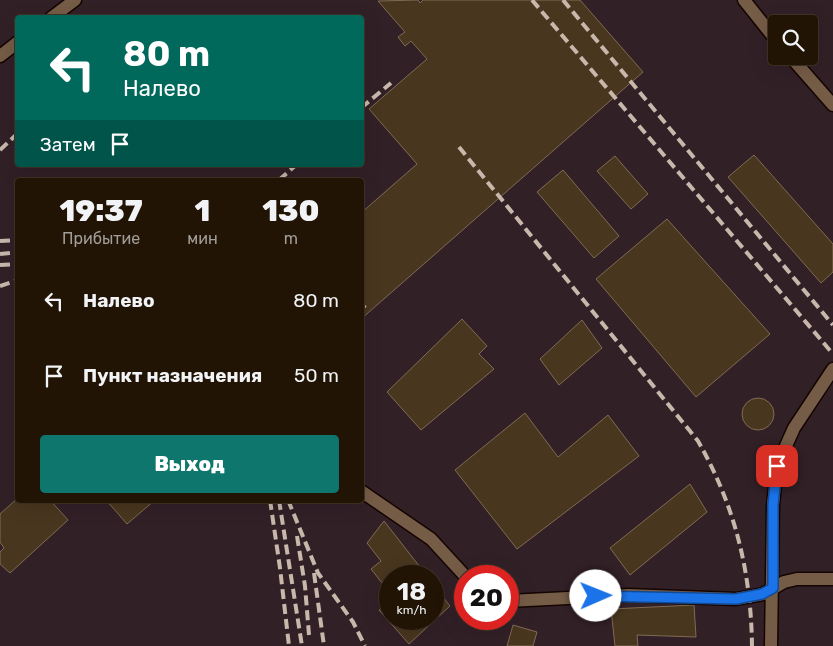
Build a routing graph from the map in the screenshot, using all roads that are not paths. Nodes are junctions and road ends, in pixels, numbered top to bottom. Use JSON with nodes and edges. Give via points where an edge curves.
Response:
{"nodes":[{"id":1,"x":75,"y":0,"type":"edge"},
{"id":2,"x":744,"y":0,"type":"edge"},
{"id":3,"x":55,"y":15,"type":"edge"},
{"id":4,"x":768,"y":30,"type":"edge"},
{"id":5,"x":15,"y":44,"type":"edge"},
{"id":6,"x":0,"y":56,"type":"edge"},
{"id":7,"x":798,"y":65,"type":"edge"},
{"id":8,"x":833,"y":105,"type":"edge"},
{"id":9,"x":833,"y":369,"type":"edge"},
{"id":10,"x":364,"y":493,"type":"edge"},
{"id":11,"x":455,"y":565,"type":"edge"},
{"id":12,"x":833,"y":578,"type":"edge"},
{"id":13,"x":773,"y":588,"type":"junction"},
{"id":14,"x":519,"y":600,"type":"edge"},
{"id":15,"x":771,"y":646,"type":"edge"}],
"edges":[{"from":1,"to":3,"type":"street"},
{"from":2,"to":4,"type":"street"},
{"from":5,"to":6,"type":"street"},
{"from":7,"to":8,"type":"street"},
{"from":9,"to":13,"type":"street","via":[[794,428],[777,466],[773,505]]},
{"from":10,"to":11,"type":"street","via":[[431,540]]},
{"from":12,"to":13,"type":"street","via":[[797,579]]},
{"from":13,"to":14,"type":"street","via":[[762,594],[736,599],[628,595]]},
{"from":13,"to":15,"type":"street"}]}
